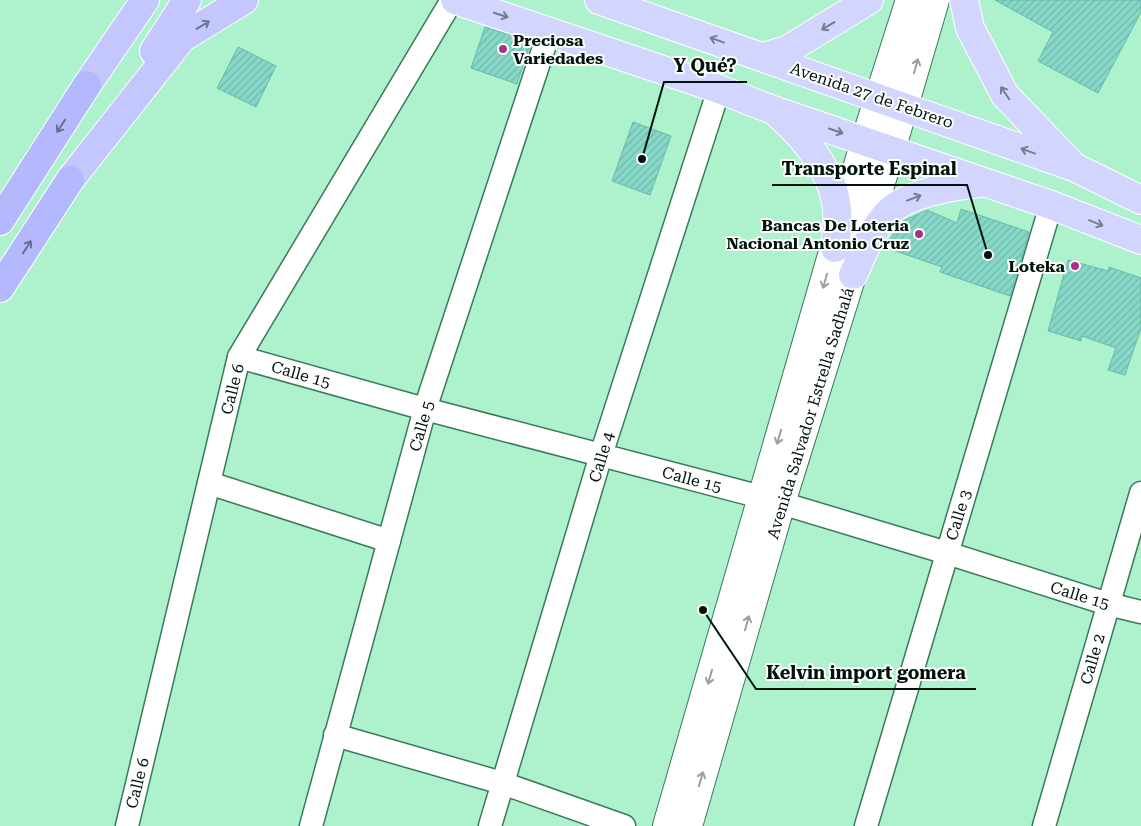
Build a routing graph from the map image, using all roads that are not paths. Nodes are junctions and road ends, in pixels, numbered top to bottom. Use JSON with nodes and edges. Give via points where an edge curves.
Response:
{"nodes":[{"id":1,"x":122,"y":0,"type":"edge"},
{"id":2,"x":144,"y":0,"type":"edge"},
{"id":3,"x":187,"y":0,"type":"edge"},
{"id":4,"x":244,"y":0,"type":"edge"},
{"id":5,"x":454,"y":0,"type":"edge"},
{"id":6,"x":599,"y":0,"type":"edge"},
{"id":7,"x":869,"y":0,"type":"edge"},
{"id":8,"x":910,"y":0,"type":"edge"},
{"id":9,"x":935,"y":0,"type":"edge"},
{"id":10,"x":964,"y":0,"type":"edge"},
{"id":11,"x":549,"y":32,"type":"junction"},
{"id":12,"x":763,"y":57,"type":"junction"},
{"id":13,"x":87,"y":85,"type":"junction"},
{"id":14,"x":719,"y":89,"type":"junction"},
{"id":15,"x":879,"y":97,"type":"junction"},
{"id":16,"x":904,"y":107,"type":"junction"},
{"id":17,"x":774,"y":110,"type":"junction"},
{"id":18,"x":865,"y":141,"type":"junction"},
{"id":19,"x":891,"y":150,"type":"junction"},
{"id":20,"x":1074,"y":167,"type":"junction"},
{"id":21,"x":70,"y":180,"type":"junction"},
{"id":22,"x":983,"y":183,"type":"junction"},
{"id":23,"x":1141,"y":200,"type":"edge"},
{"id":24,"x":1051,"y":205,"type":"junction"},
{"id":25,"x":0,"y":221,"type":"edge"},
{"id":26,"x":1141,"y":240,"type":"edge"},
{"id":27,"x":835,"y":248,"type":"junction"},
{"id":28,"x":852,"y":275,"type":"junction"},
{"id":29,"x":0,"y":288,"type":"edge"},
{"id":30,"x":240,"y":357,"type":"junction"},
{"id":31,"x":425,"y":409,"type":"junction"},
{"id":32,"x":601,"y":455,"type":"junction"},
{"id":33,"x":209,"y":483,"type":"junction"},
{"id":34,"x":1141,"y":493,"type":"edge"},
{"id":35,"x":771,"y":500,"type":"junction"},
{"id":36,"x":389,"y":541,"type":"junction"},
{"id":37,"x":947,"y":553,"type":"junction"},
{"id":38,"x":1108,"y":604,"type":"junction"},
{"id":39,"x":1141,"y":612,"type":"edge"},
{"id":40,"x":335,"y":735,"type":"junction"},
{"id":41,"x":502,"y":783,"type":"junction"},
{"id":42,"x":127,"y":826,"type":"edge"},
{"id":43,"x":311,"y":826,"type":"edge"},
{"id":44,"x":490,"y":826,"type":"edge"},
{"id":45,"x":624,"y":826,"type":"edge"},
{"id":46,"x":667,"y":826,"type":"edge"},
{"id":47,"x":688,"y":826,"type":"edge"},
{"id":48,"x":866,"y":826,"type":"edge"},
{"id":49,"x":1044,"y":826,"type":"edge"}],
"edges":[{"from":1,"to":13,"type":"highway","via":[[110,36]]},
{"from":2,"to":13,"type":"highway"},
{"from":3,"to":21,"type":"highway"},
{"from":21,"to":4,"type":"highway","one_way":true,"via":[[182,38]]},
{"from":5,"to":11,"type":"main road","one_way":true},
{"from":5,"to":30,"type":"street","name":"Calle 6"},
{"from":12,"to":6,"type":"main road","name":"Avenida 27 de Febrero","one_way":true},
{"from":7,"to":12,"type":"main road","one_way":true,"via":[[787,50]]},
{"from":8,"to":15,"type":"main road","name":"Avenida Salvador Estrella Sadhalá"},
{"from":16,"to":9,"type":"main road","name":"Avenida Salvador Estrella Sadhalá","one_way":true},
{"from":20,"to":10,"type":"main road","one_way":true,"via":[[1005,95],[970,28]]},
{"from":11,"to":14,"type":"main road"},
{"from":11,"to":31,"type":"street","name":"Calle 5"},
{"from":12,"to":15,"type":"main road","name":"Avenida 27 de Febrero"},
{"from":13,"to":25,"type":"highway","one_way":true},
{"from":14,"to":17,"type":"main road"},
{"from":14,"to":32,"type":"street","name":"Calle 4"},
{"from":15,"to":16,"type":"main road","name":"Avenida 27 de Febrero"},
{"from":15,"to":18,"type":"main road","name":"Avenida Salvador Estrella Sadhalá"},
{"from":16,"to":19,"type":"main road","name":"Avenida Salvador Estrella Sadhalá"},
{"from":20,"to":16,"type":"main road","name":"Avenida 27 de Febrero","one_way":true},
{"from":17,"to":18,"type":"main road","one_way":true},
{"from":17,"to":27,"type":"main road","via":[[811,149],[835,196],[838,223]]},
{"from":18,"to":19,"type":"main road"},
{"from":18,"to":27,"type":"main road","name":"Avenida Salvador Estrella Sadhalá"},
{"from":19,"to":22,"type":"main road"},
{"from":19,"to":28,"type":"main road","name":"Avenida Salvador Estrella Sadhalá"},
{"from":20,"to":23,"type":"main road","name":"Avenida 27 de Febrero"},
{"from":29,"to":21,"type":"highway","one_way":true},
{"from":22,"to":24,"type":"main road"},
{"from":28,"to":22,"type":"main road","one_way":true,"via":[[886,215],[907,201],[949,186]]},
{"from":24,"to":26,"type":"main road","one_way":true},
{"from":24,"to":37,"type":"street","name":"Calle 3"},
{"from":27,"to":35,"type":"main road","name":"Avenida Salvador Estrella Sadhalá","one_way":true},
{"from":28,"to":35,"type":"main road","name":"Avenida Salvador Estrella Sadhalá"},
{"from":30,"to":31,"type":"street","name":"Calle 15"},
{"from":30,"to":33,"type":"street","name":"Calle 6"},
{"from":31,"to":32,"type":"street","name":"Calle 15"},
{"from":31,"to":36,"type":"street","name":"Calle 5"},
{"from":32,"to":35,"type":"street","name":"Calle 15"},
{"from":32,"to":41,"type":"street","name":"Calle 4"},
{"from":33,"to":36,"type":"street"},
{"from":33,"to":42,"type":"street","name":"Calle 6"},
{"from":34,"to":38,"type":"street","name":"Calle 2"},
{"from":35,"to":37,"type":"street","name":"Calle 15"},
{"from":35,"to":46,"type":"main road","name":"Avenida Salvador Estrella Sadhalá","one_way":true},
{"from":47,"to":35,"type":"main road","name":"Avenida Salvador Estrella Sadhalá","one_way":true},
{"from":36,"to":40,"type":"street","name":"Calle 5"},
{"from":37,"to":38,"type":"street","name":"Calle 15"},
{"from":37,"to":48,"type":"street","name":"Calle 3"},
{"from":38,"to":39,"type":"street","name":"Calle 15"},
{"from":38,"to":49,"type":"street","name":"Calle 2"},
{"from":40,"to":41,"type":"street"},
{"from":40,"to":43,"type":"street","name":"Calle 5"},
{"from":41,"to":44,"type":"street","name":"Calle 4"},
{"from":41,"to":45,"type":"street"}]}
